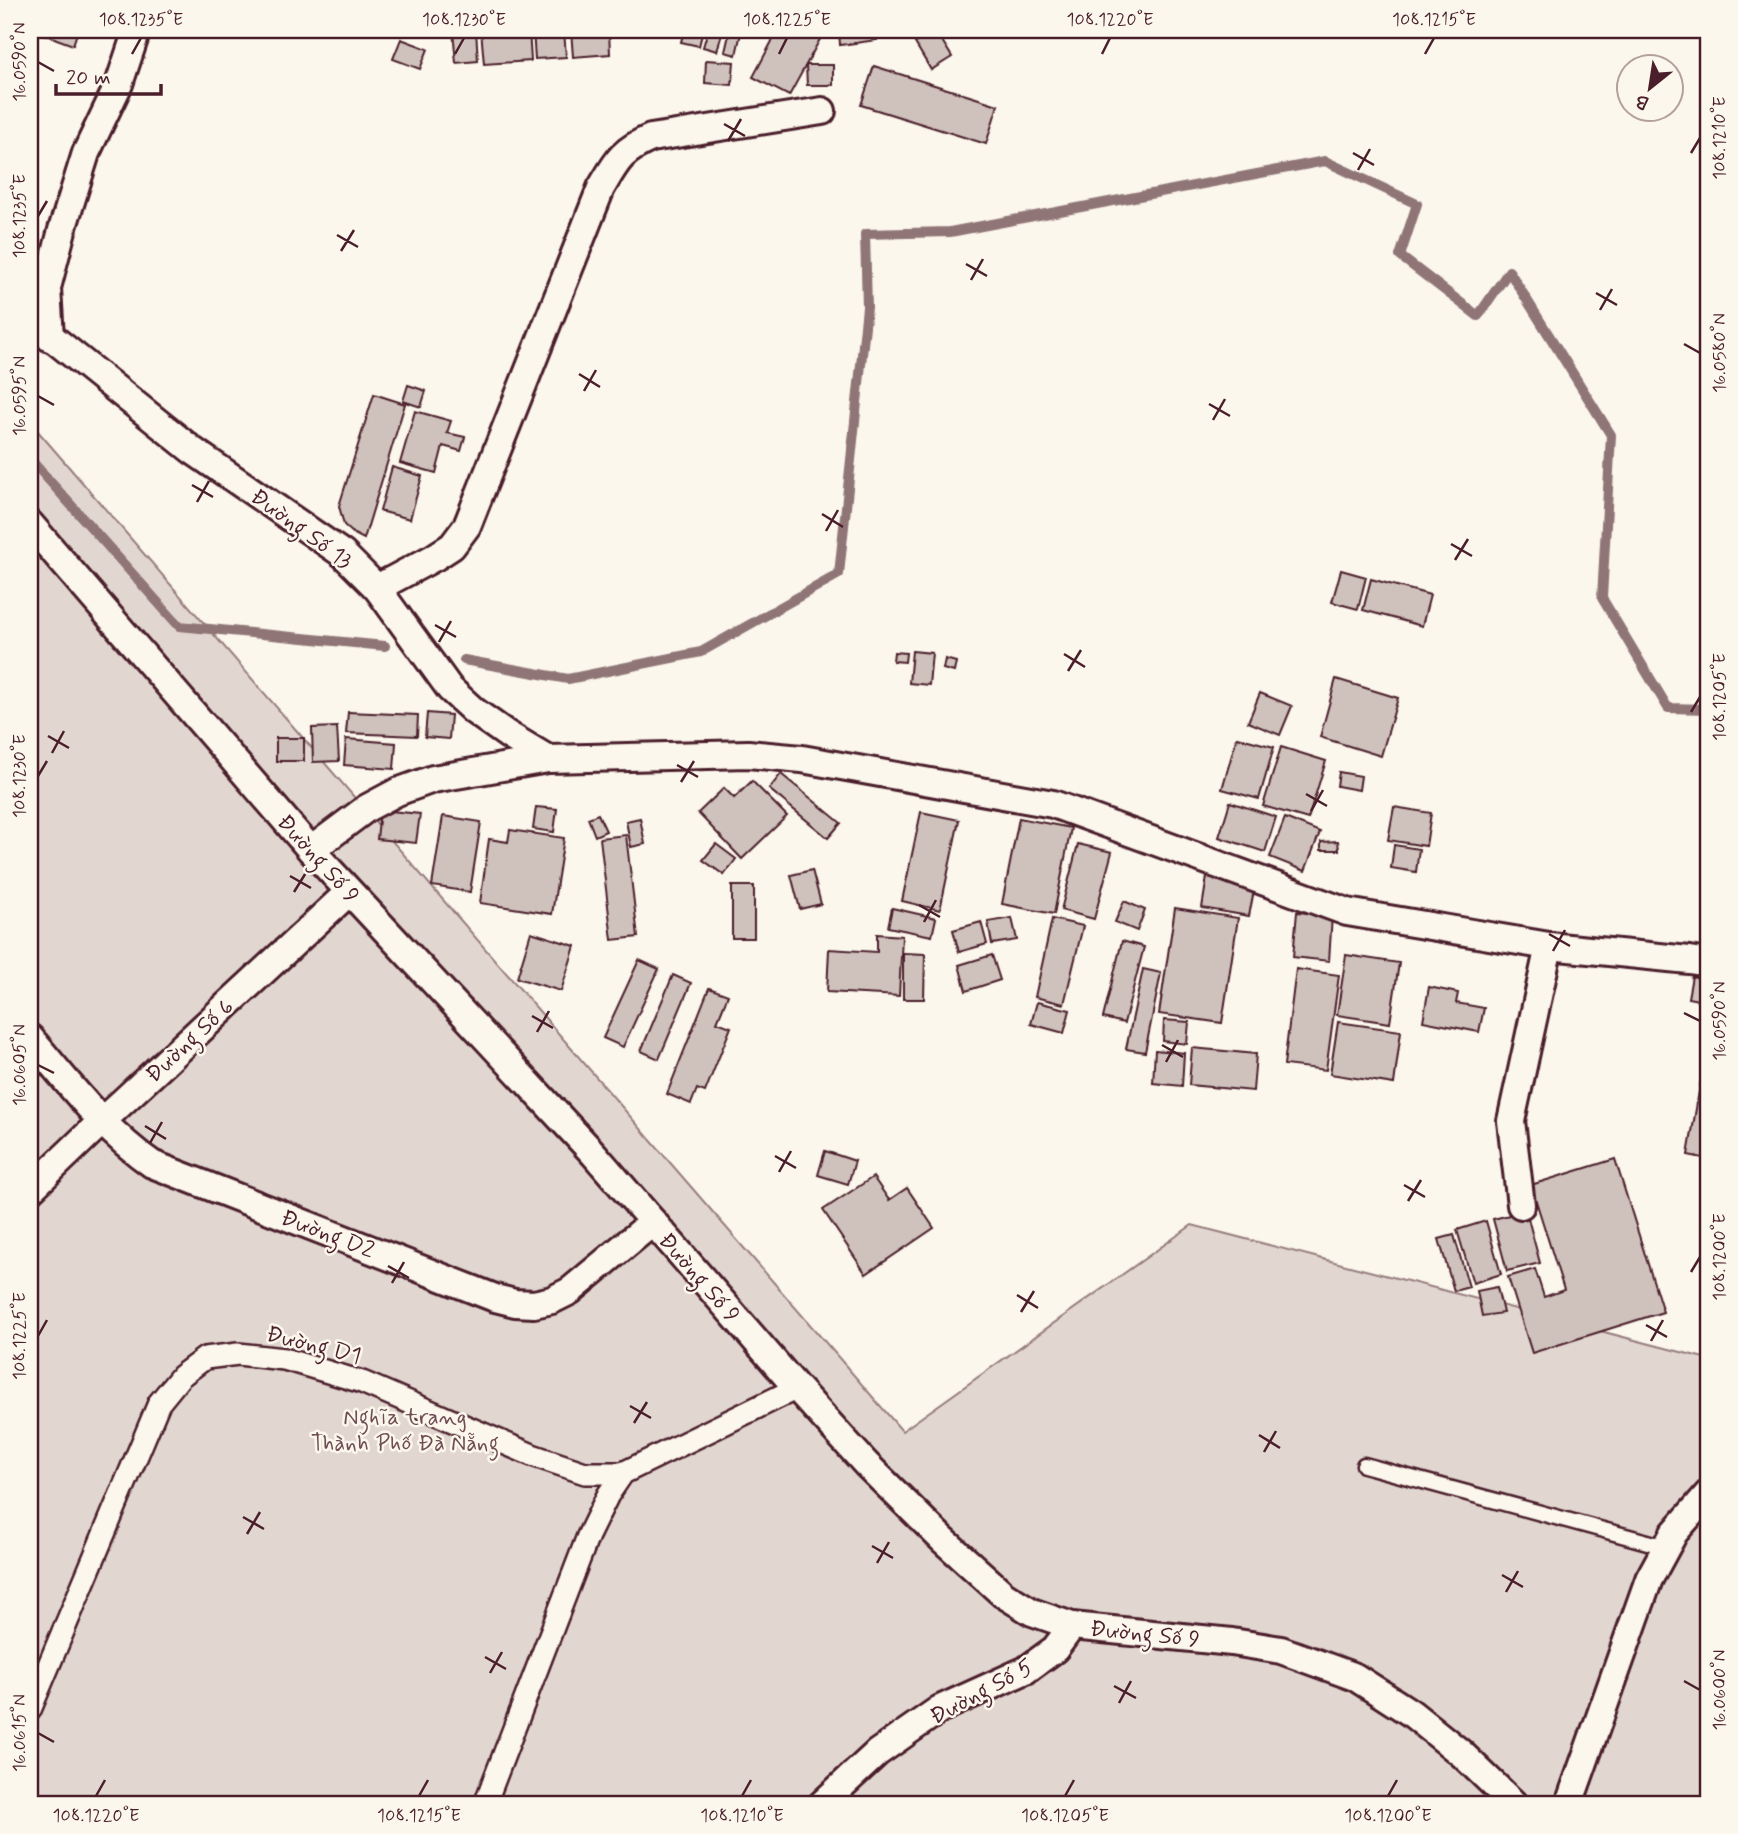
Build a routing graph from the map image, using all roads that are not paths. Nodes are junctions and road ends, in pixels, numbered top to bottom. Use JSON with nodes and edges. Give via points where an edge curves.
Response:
{"nodes":[{"id":1,"x":137,"y":30,"type":"edge"},
{"id":2,"x":822,"y":111,"type":"dead end"},
{"id":3,"x":30,"y":320,"type":"edge"},
{"id":4,"x":50,"y":338,"type":"junction"},
{"id":5,"x":30,"y":524,"type":"edge"},
{"id":6,"x":377,"y":588,"type":"junction"},
{"id":7,"x":548,"y":759,"type":"junction"},
{"id":8,"x":311,"y":850,"type":"junction"},
{"id":9,"x":348,"y":891,"type":"junction"},
{"id":10,"x":1549,"y":946,"type":"junction"},
{"id":11,"x":1708,"y":963,"type":"edge"},
{"id":12,"x":30,"y":1038,"type":"edge"},
{"id":13,"x":102,"y":1121,"type":"junction"},
{"id":14,"x":30,"y":1190,"type":"edge"},
{"id":15,"x":1521,"y":1205,"type":"dead end"},
{"id":16,"x":653,"y":1222,"type":"junction"},
{"id":17,"x":797,"y":1388,"type":"junction"},
{"id":18,"x":1364,"y":1465,"type":"dead end"},
{"id":19,"x":623,"y":1473,"type":"junction"},
{"id":20,"x":1708,"y":1494,"type":"edge"},
{"id":21,"x":1667,"y":1547,"type":"junction"},
{"id":22,"x":1072,"y":1626,"type":"junction"},
{"id":23,"x":30,"y":1710,"type":"edge"},
{"id":24,"x":485,"y":1804,"type":"edge"},
{"id":25,"x":821,"y":1804,"type":"edge"},
{"id":26,"x":1514,"y":1804,"type":"edge"},
{"id":27,"x":1569,"y":1804,"type":"edge"}],
"edges":[{"from":1,"to":4,"type":"street","via":[[119,84],[86,153],[62,230],[47,288]]},
{"from":2,"to":6,"type":"street","via":[[651,138],[630,147],[601,188],[467,526],[452,546]]},
{"from":3,"to":4,"type":"street","name":"Đường Số 13"},
{"from":4,"to":6,"type":"street","name":"Đường Số 13","via":[[192,450],[343,554]]},
{"from":5,"to":8,"type":"street","name":"Đường Số 9"},
{"from":6,"to":7,"type":"street","name":"Đường Số 13","via":[[450,689],[474,711]]},
{"from":7,"to":8,"type":"street","via":[[433,779],[397,792]]},
{"from":7,"to":10,"type":"street","via":[[748,754],[802,759],[1053,804],[1347,912]]},
{"from":8,"to":9,"type":"street","name":"Đường Số 9"},
{"from":9,"to":13,"type":"street","name":"Đường Số 6"},
{"from":9,"to":16,"type":"street","name":"Đường Số 9"},
{"from":10,"to":11,"type":"street"},
{"from":10,"to":15,"type":"street","via":[[1511,1121]]},
{"from":12,"to":13,"type":"street","name":"Đường D2"},
{"from":13,"to":14,"type":"street","name":"Đường Số 6"},
{"from":13,"to":16,"type":"street","name":"Đường D2","via":[[152,1164],[515,1303],[552,1300],[569,1291]]},
{"from":16,"to":17,"type":"street","name":"Đường Số 9"},
{"from":17,"to":19,"type":"street","name":"Đường D1"},
{"from":17,"to":22,"type":"street","name":"Đường Số 9","via":[[866,1464],[1003,1594],[1032,1612]]},
{"from":18,"to":21,"type":"lane"},
{"from":19,"to":23,"type":"street","name":"Đường D1","via":[[585,1473],[362,1382],[284,1359],[238,1354],[205,1358],[181,1376],[159,1403]]},
{"from":19,"to":24,"type":"street","via":[[588,1536]]},
{"from":20,"to":21,"type":"street"},
{"from":21,"to":27,"type":"street","via":[[1649,1579]]},
{"from":22,"to":25,"type":"street","name":"Đường Số 5","via":[[1055,1649],[1026,1670],[940,1709],[877,1753]]},
{"from":22,"to":26,"type":"street","name":"Đường Số 9","via":[[1281,1650],[1355,1676],[1462,1754]]}]}
